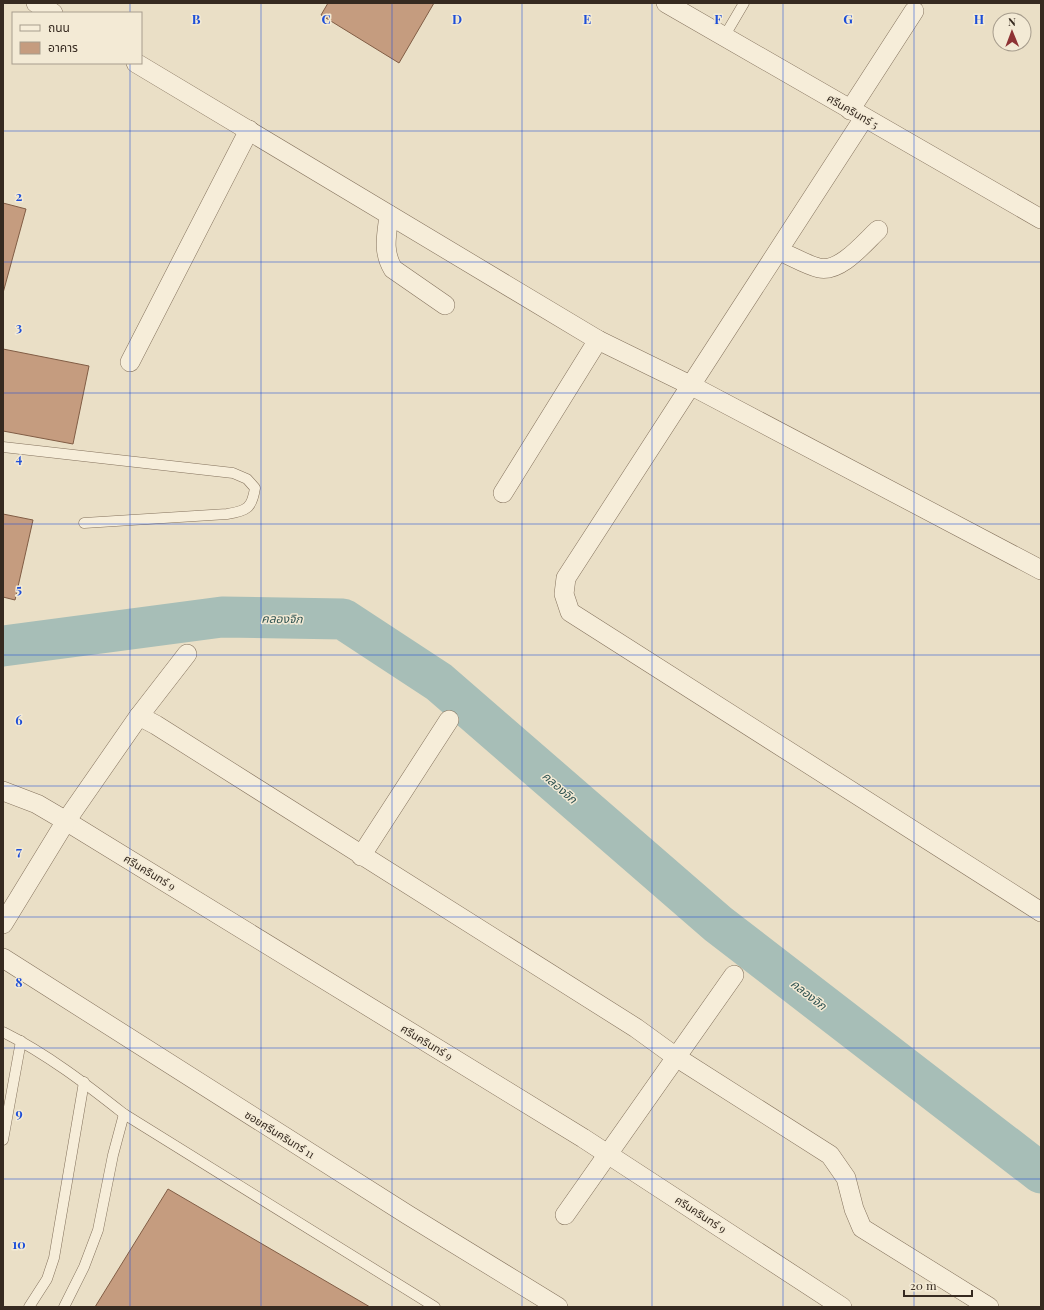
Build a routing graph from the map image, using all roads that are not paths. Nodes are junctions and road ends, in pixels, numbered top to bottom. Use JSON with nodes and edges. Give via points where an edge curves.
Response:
{"nodes":[{"id":1,"x":36,"y":3,"type":"edge"},
{"id":2,"x":666,"y":3,"type":"edge"},
{"id":3,"x":744,"y":3,"type":"edge"},
{"id":4,"x":914,"y":11,"type":"dead end"},
{"id":5,"x":51,"y":12,"type":"edge"},
{"id":6,"x":724,"y":37,"type":"junction"},
{"id":7,"x":138,"y":64,"type":"edge"},
{"id":8,"x":857,"y":114,"type":"junction"},
{"id":9,"x":249,"y":130,"type":"junction"},
{"id":10,"x":389,"y":215,"type":"junction"},
{"id":11,"x":1041,"y":219,"type":"edge"},
{"id":12,"x":878,"y":230,"type":"dead end"},
{"id":13,"x":779,"y":251,"type":"junction"},
{"id":14,"x":445,"y":305,"type":"dead end"},
{"id":15,"x":598,"y":340,"type":"junction"},
{"id":16,"x":130,"y":362,"type":"dead end"},
{"id":17,"x":692,"y":386,"type":"junction"},
{"id":18,"x":3,"y":447,"type":"edge"},
{"id":19,"x":503,"y":493,"type":"dead end"},
{"id":20,"x":84,"y":523,"type":"dead end"},
{"id":21,"x":1041,"y":570,"type":"edge"},
{"id":22,"x":188,"y":654,"type":"dead end"},
{"id":23,"x":139,"y":716,"type":"junction"},
{"id":24,"x":449,"y":720,"type":"dead end"},
{"id":25,"x":3,"y":791,"type":"edge"},
{"id":26,"x":66,"y":821,"type":"junction"},
{"id":27,"x":361,"y":856,"type":"junction"},
{"id":28,"x":1041,"y":912,"type":"edge"},
{"id":29,"x":3,"y":924,"type":"edge"},
{"id":30,"x":3,"y":958,"type":"edge"},
{"id":31,"x":734,"y":975,"type":"dead end"},
{"id":32,"x":3,"y":1032,"type":"edge"},
{"id":33,"x":21,"y":1041,"type":"junction"},
{"id":34,"x":676,"y":1057,"type":"junction"},
{"id":35,"x":84,"y":1082,"type":"junction"},
{"id":36,"x":124,"y":1114,"type":"junction"},
{"id":37,"x":3,"y":1140,"type":"edge"},
{"id":38,"x":608,"y":1154,"type":"junction"},
{"id":39,"x":565,"y":1215,"type":"dead end"},
{"id":40,"x":29,"y":1307,"type":"edge"},
{"id":41,"x":64,"y":1307,"type":"edge"},
{"id":42,"x":435,"y":1307,"type":"edge"},
{"id":43,"x":558,"y":1307,"type":"edge"},
{"id":44,"x":842,"y":1307,"type":"edge"},
{"id":45,"x":989,"y":1307,"type":"edge"}],
"edges":[{"from":1,"to":5,"type":"street"},
{"from":2,"to":6,"type":"street","name":"ศรีนครินทร์ 5"},
{"from":3,"to":6,"type":"lane"},
{"from":4,"to":8,"type":"street"},
{"from":6,"to":8,"type":"street","name":"ศรีนครินทร์ 5"},
{"from":7,"to":9,"type":"street"},
{"from":8,"to":11,"type":"street","name":"ศรีนครินทร์ 5"},
{"from":8,"to":13,"type":"street"},
{"from":9,"to":10,"type":"street"},
{"from":9,"to":16,"type":"street"},
{"from":10,"to":14,"type":"street","via":[[385,245],[393,269]]},
{"from":10,"to":15,"type":"street"},
{"from":12,"to":13,"type":"street","via":[[836,267],[820,268]]},
{"from":13,"to":17,"type":"street"},
{"from":15,"to":17,"type":"street"},
{"from":15,"to":19,"type":"street"},
{"from":17,"to":21,"type":"street"},
{"from":17,"to":28,"type":"street","via":[[566,578],[564,594],[570,612]]},
{"from":18,"to":20,"type":"lane","via":[[233,474],[246,478],[255,488],[253,502],[243,512]]},
{"from":22,"to":23,"type":"street"},
{"from":23,"to":26,"type":"street"},
{"from":23,"to":27,"type":"street"},
{"from":24,"to":27,"type":"street"},
{"from":25,"to":26,"type":"street","name":"ศรีนครินทร์ 9","via":[[37,804]]},
{"from":26,"to":29,"type":"street"},
{"from":26,"to":38,"type":"street","name":"ศรีนครินทร์ 9"},
{"from":27,"to":34,"type":"street","via":[[636,1028]]},
{"from":30,"to":43,"type":"street","name":"ซอยศรีนครินทร์ 11"},
{"from":31,"to":34,"type":"street"},
{"from":32,"to":33,"type":"lane"},
{"from":33,"to":35,"type":"lane"},
{"from":33,"to":37,"type":"lane"},
{"from":34,"to":38,"type":"street"},
{"from":34,"to":45,"type":"street","via":[[830,1155],[846,1178],[862,1228]]},
{"from":35,"to":36,"type":"lane"},
{"from":35,"to":40,"type":"lane","via":[[54,1258],[47,1279]]},
{"from":36,"to":41,"type":"lane","via":[[98,1230],[84,1267]]},
{"from":36,"to":42,"type":"lane"},
{"from":38,"to":39,"type":"street"},
{"from":38,"to":44,"type":"street","name":"ศรีนครินทร์ 9"}]}
